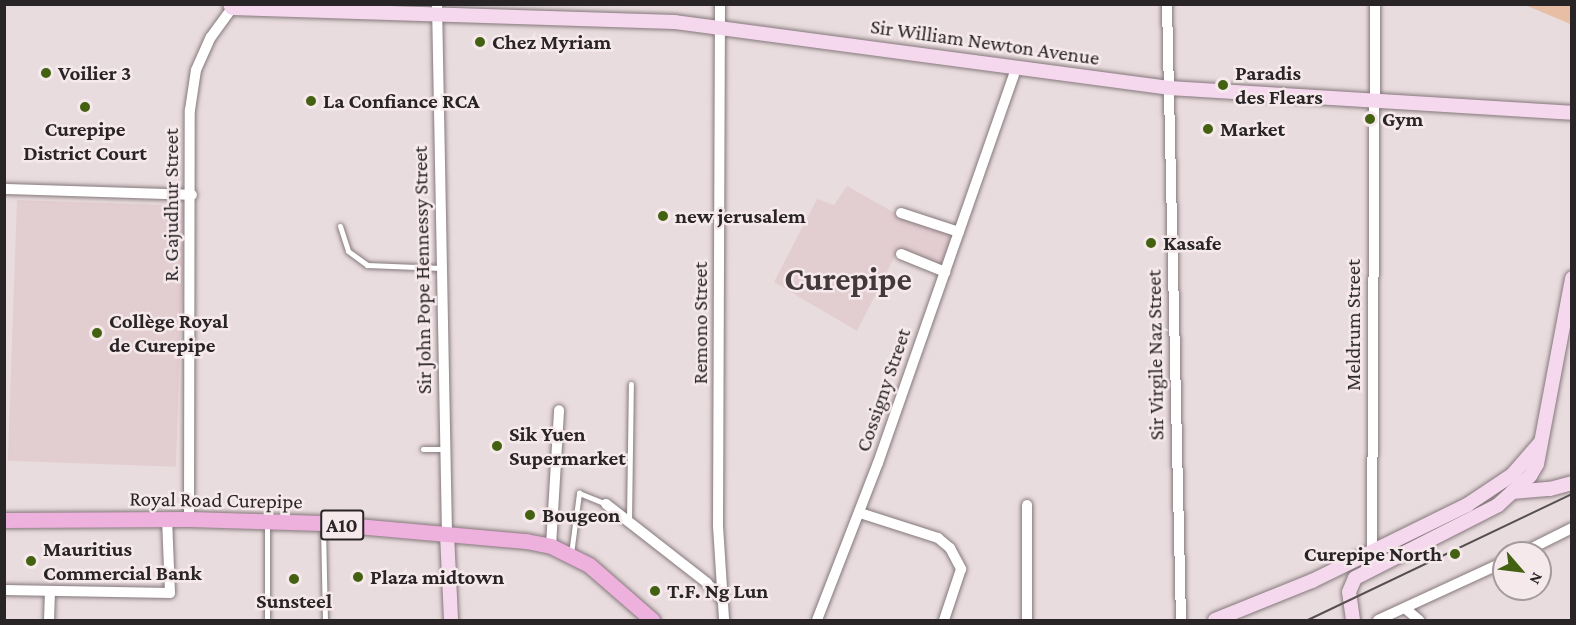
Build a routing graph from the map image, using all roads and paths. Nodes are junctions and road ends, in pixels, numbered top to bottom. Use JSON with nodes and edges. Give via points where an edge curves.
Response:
{"nodes":[{"id":1,"x":720,"y":4,"type":"edge"},
{"id":2,"x":1167,"y":4,"type":"edge"},
{"id":3,"x":1375,"y":4,"type":"edge"},
{"id":4,"x":231,"y":6,"type":"edge"},
{"id":5,"x":437,"y":10,"type":"edge"},
{"id":6,"x":719,"y":26,"type":"junction"},
{"id":7,"x":1016,"y":69,"type":"junction"},
{"id":8,"x":1168,"y":88,"type":"junction"},
{"id":9,"x":1374,"y":101,"type":"junction"},
{"id":10,"x":1571,"y":114,"type":"edge"},
{"id":11,"x":4,"y":189,"type":"edge"},
{"id":12,"x":192,"y":195,"type":"junction"},
{"id":13,"x":901,"y":213,"type":"dead end"},
{"id":14,"x":340,"y":226,"type":"dead end"},
{"id":15,"x":959,"y":232,"type":"junction"},
{"id":16,"x":901,"y":254,"type":"dead end"},
{"id":17,"x":441,"y":268,"type":"junction"},
{"id":18,"x":945,"y":272,"type":"junction"},
{"id":19,"x":1572,"y":278,"type":"edge"},
{"id":20,"x":1572,"y":336,"type":"edge"},
{"id":21,"x":1558,"y":346,"type":"junction"},
{"id":22,"x":631,"y":384,"type":"dead end"},
{"id":23,"x":559,"y":410,"type":"dead end"},
{"id":24,"x":1540,"y":443,"type":"junction"},
{"id":25,"x":423,"y":449,"type":"dead end"},
{"id":26,"x":445,"y":449,"type":"junction"},
{"id":27,"x":1537,"y":464,"type":"junction"},
{"id":28,"x":1572,"y":483,"type":"edge"},
{"id":29,"x":1550,"y":489,"type":"junction"},
{"id":30,"x":1517,"y":492,"type":"junction"},
{"id":31,"x":606,"y":504,"type":"joint"},
{"id":32,"x":1027,"y":505,"type":"dead end"},
{"id":33,"x":1467,"y":505,"type":"junction"},
{"id":34,"x":860,"y":513,"type":"junction"},
{"id":35,"x":167,"y":519,"type":"junction"},
{"id":36,"x":189,"y":519,"type":"junction"},
{"id":37,"x":4,"y":520,"type":"edge"},
{"id":38,"x":267,"y":521,"type":"junction"},
{"id":39,"x":629,"y":521,"type":"junction"},
{"id":40,"x":323,"y":524,"type":"junction"},
{"id":41,"x":1572,"y":528,"type":"edge"},
{"id":42,"x":447,"y":534,"type":"junction"},
{"id":43,"x":1546,"y":541,"type":"edge"},
{"id":44,"x":551,"y":546,"type":"junction"},
{"id":45,"x":1372,"y":549,"type":"junction"},
{"id":46,"x":571,"y":555,"type":"junction"},
{"id":47,"x":1492,"y":568,"type":"edge"},
{"id":48,"x":4,"y":590,"type":"edge"},
{"id":49,"x":50,"y":591,"type":"junction"},
{"id":50,"x":723,"y":601,"type":"junction"},
{"id":51,"x":1407,"y":610,"type":"junction"},
{"id":52,"x":49,"y":621,"type":"edge"},
{"id":53,"x":267,"y":621,"type":"edge"},
{"id":54,"x":325,"y":621,"type":"edge"},
{"id":55,"x":451,"y":621,"type":"edge"},
{"id":56,"x":652,"y":621,"type":"edge"},
{"id":57,"x":724,"y":621,"type":"edge"},
{"id":58,"x":817,"y":621,"type":"edge"},
{"id":59,"x":944,"y":621,"type":"edge"},
{"id":60,"x":1028,"y":621,"type":"edge"},
{"id":61,"x":1180,"y":621,"type":"edge"},
{"id":62,"x":1215,"y":621,"type":"edge"},
{"id":63,"x":1353,"y":621,"type":"edge"},
{"id":64,"x":1378,"y":621,"type":"edge"},
{"id":65,"x":1419,"y":621,"type":"edge"}],
"edges":[{"from":1,"to":6,"type":"street","name":"Remono Street"},
{"from":2,"to":8,"type":"street","name":"Sir Virgile Naz Street"},
{"from":3,"to":9,"type":"street","name":"Meldrum Street"},
{"from":4,"to":5,"type":"street","name":"Sir William Newton Avenue"},
{"from":4,"to":12,"type":"street","name":"R. Gajudhur Street","via":[[196,70],[190,110]]},
{"from":5,"to":6,"type":"street","name":"Sir William Newton Avenue"},
{"from":5,"to":17,"type":"street","name":"Sir John Pope Hennessy Street"},
{"from":6,"to":7,"type":"street","name":"Sir William Newton Avenue"},
{"from":6,"to":50,"type":"street","name":"Remono Street","via":[[718,526]]},
{"from":7,"to":8,"type":"street","name":"Sir William Newton Avenue"},
{"from":7,"to":15,"type":"street","name":"Cossigny Street"},
{"from":8,"to":9,"type":"street","name":"Sir William Newton Avenue"},
{"from":8,"to":61,"type":"street","name":"Sir Virgile Naz Street"},
{"from":9,"to":10,"type":"street"},
{"from":9,"to":45,"type":"street","name":"Meldrum Street"},
{"from":11,"to":12,"type":"street"},
{"from":12,"to":36,"type":"street","name":"R. Gajudhur Street"},
{"from":13,"to":15,"type":"street"},
{"from":14,"to":17,"type":"lane","via":[[348,251],[367,265]]},
{"from":15,"to":18,"type":"street","name":"Cossigny Street"},
{"from":16,"to":18,"type":"street"},
{"from":17,"to":26,"type":"street","name":"Sir John Pope Hennessy Street"},
{"from":18,"to":34,"type":"street","name":"Cossigny Street"},
{"from":19,"to":21,"type":"street"},
{"from":20,"to":21,"type":"street"},
{"from":21,"to":24,"type":"street"},
{"from":22,"to":39,"type":"lane"},
{"from":23,"to":44,"type":"street"},
{"from":24,"to":27,"type":"street"},
{"from":24,"to":33,"type":"street","via":[[1512,475]]},
{"from":25,"to":26,"type":"lane"},
{"from":26,"to":42,"type":"street","name":"Sir John Pope Hennessy Street"},
{"from":27,"to":29,"type":"street"},
{"from":27,"to":30,"type":"street"},
{"from":28,"to":29,"type":"street"},
{"from":29,"to":30,"type":"street"},
{"from":30,"to":33,"type":"street"},
{"from":30,"to":63,"type":"street","via":[[1483,514],[1367,568],[1350,585]]},
{"from":31,"to":39,"type":"street"},
{"from":31,"to":46,"type":"lane","via":[[579,493]]},
{"from":32,"to":60,"type":"street"},
{"from":33,"to":45,"type":"street"},
{"from":34,"to":58,"type":"street","name":"Cossigny Street"},
{"from":34,"to":59,"type":"street","via":[[938,538],[950,548],[961,568]]},
{"from":35,"to":36,"type":"main road","name":"Royal Road Curepipe","number":"A10"},
{"from":35,"to":37,"type":"main road","name":"Royal Road Curepipe","number":"A10"},
{"from":35,"to":49,"type":"street","via":[[170,593]]},
{"from":36,"to":38,"type":"main road","name":"Royal Road Curepipe","number":"A10"},
{"from":38,"to":40,"type":"main road","name":"Royal Road Curepipe","number":"A10"},
{"from":38,"to":53,"type":"lane"},
{"from":39,"to":50,"type":"street","via":[[707,583]]},
{"from":40,"to":42,"type":"main road","name":"Royal Road Curepipe","number":"A10"},
{"from":40,"to":54,"type":"lane"},
{"from":41,"to":43,"type":"street"},
{"from":42,"to":44,"type":"main road","name":"Royal Road Curepipe","number":"A10"},
{"from":42,"to":55,"type":"street"},
{"from":44,"to":46,"type":"main road","name":"Royal Road Curepipe","number":"A10"},
{"from":45,"to":62,"type":"street","via":[[1312,581]]},
{"from":46,"to":56,"type":"main road","name":"Royal Road Curepipe","number":"A10","via":[[609,579]]},
{"from":47,"to":51,"type":"street"},
{"from":48,"to":49,"type":"street"},
{"from":49,"to":52,"type":"street"},
{"from":50,"to":57,"type":"street","name":"Remono Street"},
{"from":51,"to":64,"type":"street"},
{"from":51,"to":65,"type":"street"}]}
